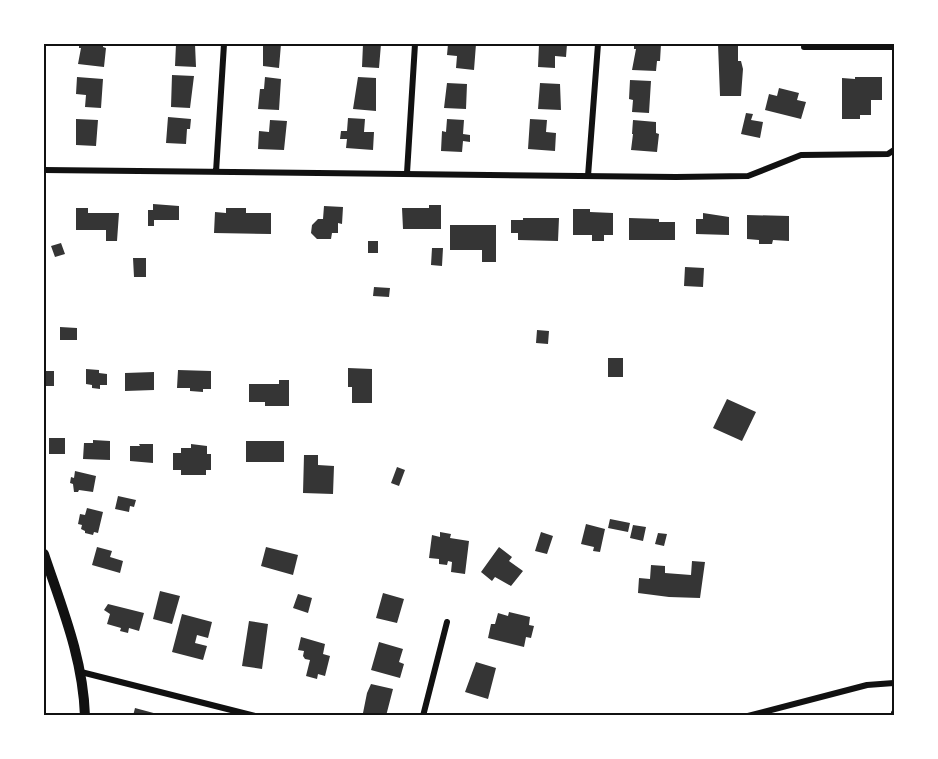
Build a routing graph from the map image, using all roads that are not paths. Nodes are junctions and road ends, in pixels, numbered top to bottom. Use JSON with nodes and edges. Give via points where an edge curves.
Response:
{"nodes":[{"id":1,"x":224,"y":44,"type":"edge"},
{"id":2,"x":415,"y":44,"type":"edge"},
{"id":3,"x":598,"y":44,"type":"edge"},
{"id":4,"x":804,"y":47,"type":"dead end"},
{"id":5,"x":894,"y":47,"type":"edge"},
{"id":6,"x":894,"y":150,"type":"edge"},
{"id":7,"x":44,"y":170,"type":"edge"},
{"id":8,"x":216,"y":172,"type":"junction"},
{"id":9,"x":407,"y":173,"type":"junction"},
{"id":10,"x":588,"y":176,"type":"junction"},
{"id":11,"x":44,"y":554,"type":"edge"},
{"id":12,"x":447,"y":622,"type":"dead end"},
{"id":13,"x":81,"y":672,"type":"junction"},
{"id":14,"x":894,"y":683,"type":"edge"},
{"id":15,"x":85,"y":716,"type":"edge"},
{"id":16,"x":255,"y":716,"type":"edge"},
{"id":17,"x":423,"y":716,"type":"edge"},
{"id":18,"x":748,"y":716,"type":"edge"}],
"edges":[{"from":1,"to":8,"type":"street"},
{"from":2,"to":9,"type":"street"},
{"from":3,"to":10,"type":"street"},
{"from":4,"to":5,"type":"street"},
{"from":6,"to":10,"type":"street","via":[[888,154],[801,155],[748,176]]},
{"from":7,"to":8,"type":"street"},
{"from":8,"to":9,"type":"street"},
{"from":9,"to":10,"type":"street"},
{"from":11,"to":13,"type":"street"},
{"from":12,"to":17,"type":"street"},
{"from":13,"to":15,"type":"street"},
{"from":13,"to":16,"type":"street"},
{"from":14,"to":18,"type":"street","via":[[867,685]]}]}
